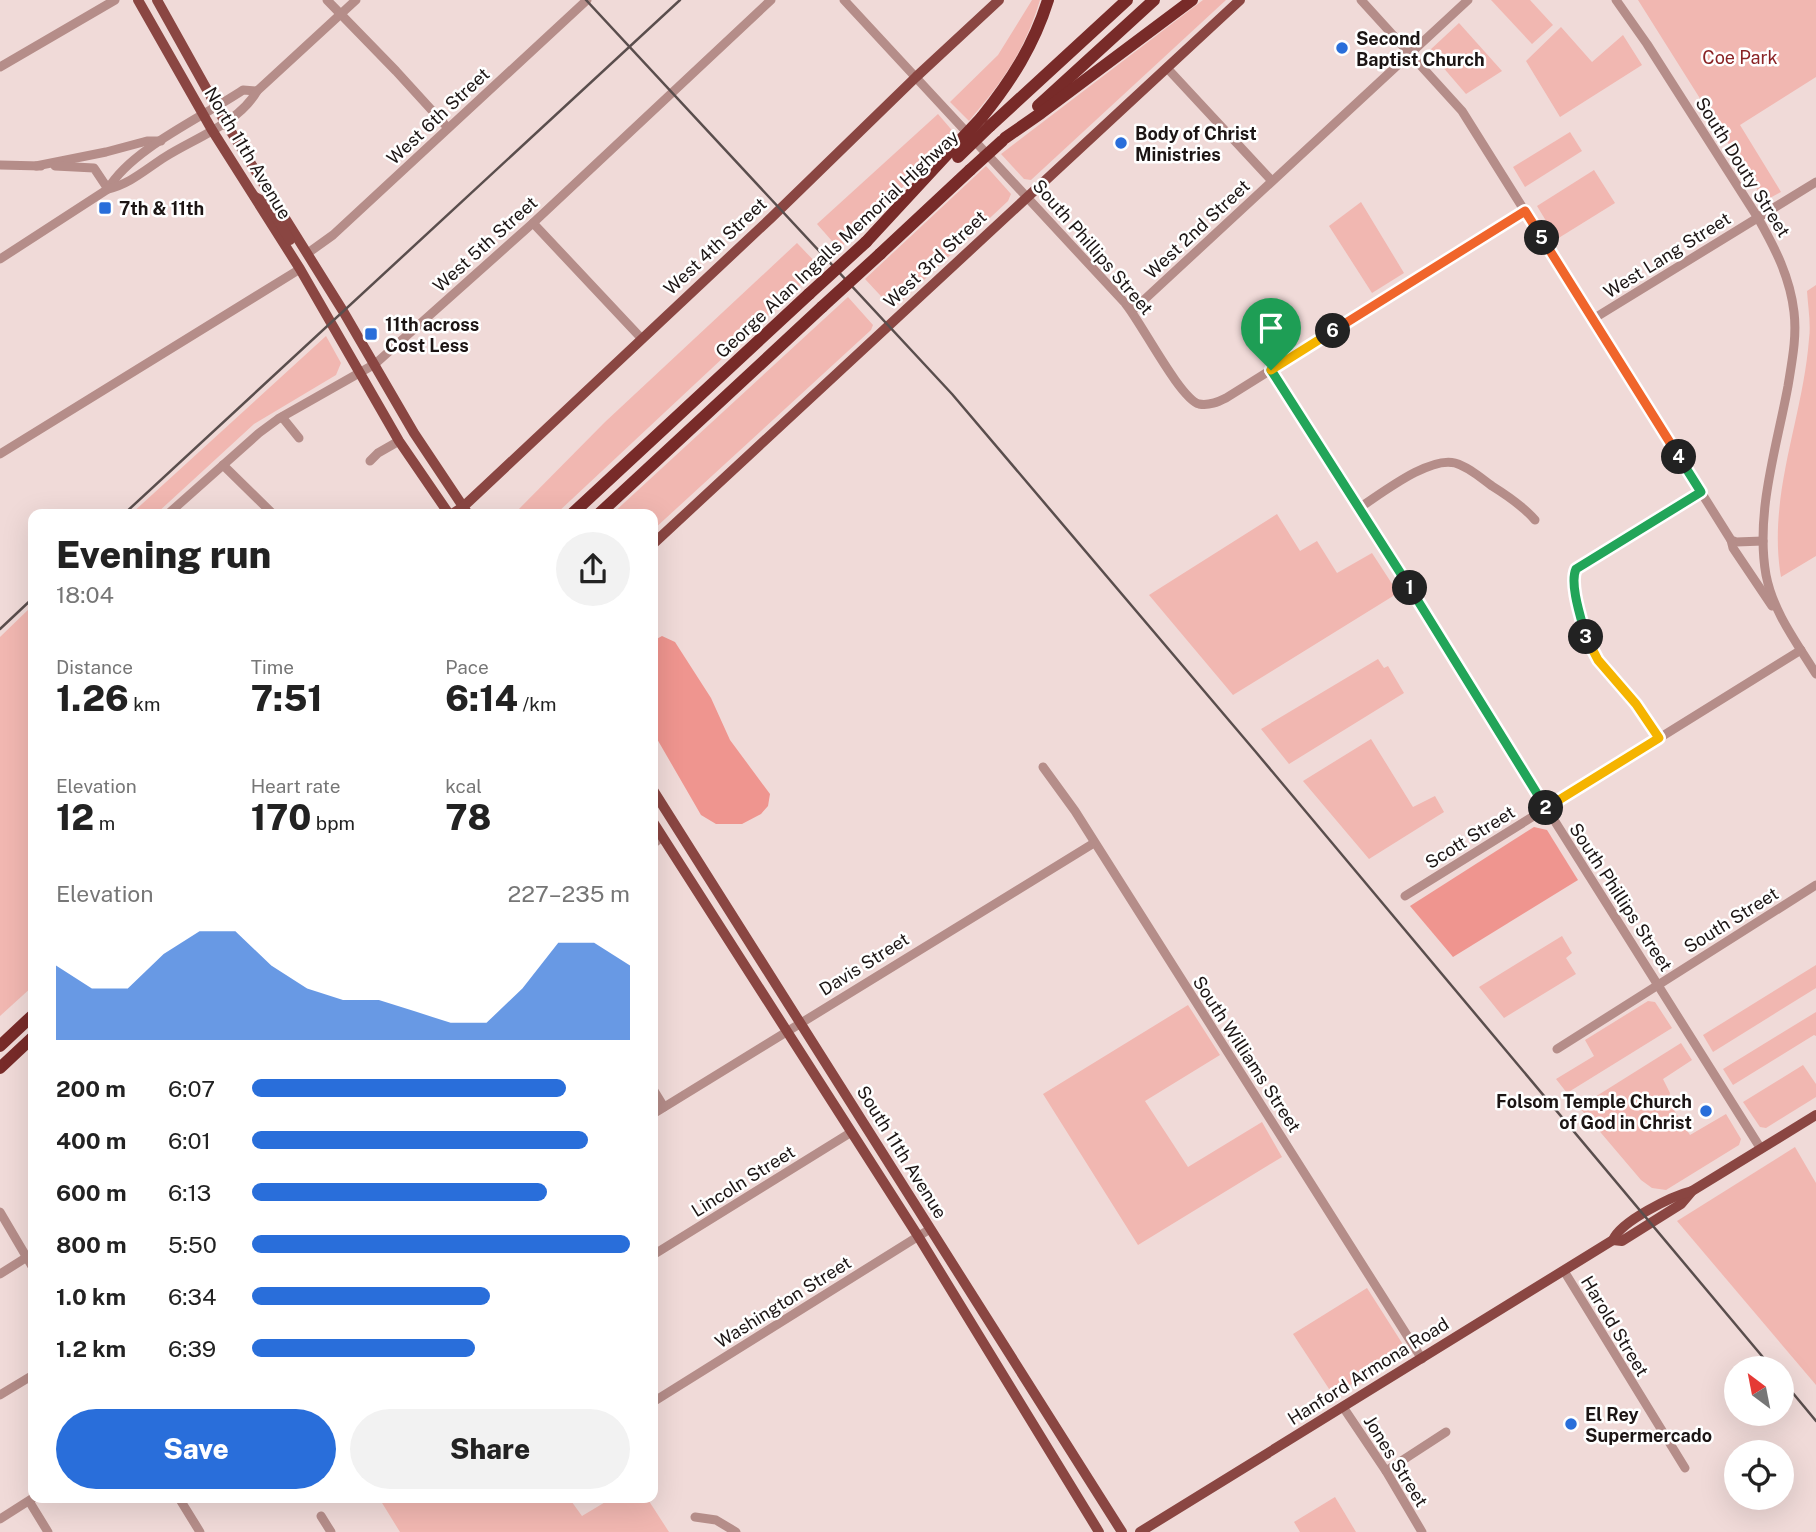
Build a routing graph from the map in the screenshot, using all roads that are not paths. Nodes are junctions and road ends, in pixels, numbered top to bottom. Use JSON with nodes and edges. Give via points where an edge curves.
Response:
{"nodes":[{"id":1,"x":115,"y":0,"type":"edge"},
{"id":2,"x":138,"y":0,"type":"edge"},
{"id":3,"x":158,"y":0,"type":"edge"},
{"id":4,"x":327,"y":0,"type":"edge"},
{"id":5,"x":356,"y":0,"type":"edge"},
{"id":6,"x":587,"y":0,"type":"edge"},
{"id":7,"x":771,"y":0,"type":"edge"},
{"id":8,"x":844,"y":0,"type":"edge"},
{"id":9,"x":999,"y":0,"type":"edge"},
{"id":10,"x":1048,"y":0,"type":"edge"},
{"id":11,"x":1127,"y":0,"type":"edge"},
{"id":12,"x":1154,"y":0,"type":"edge"},
{"id":13,"x":1192,"y":0,"type":"edge"},
{"id":14,"x":1240,"y":0,"type":"edge"},
{"id":15,"x":1361,"y":0,"type":"edge"},
{"id":16,"x":1468,"y":0,"type":"edge"},
{"id":17,"x":1616,"y":0,"type":"edge"},
{"id":18,"x":341,"y":14,"type":"junction"},
{"id":19,"x":1410,"y":53,"type":"junction"},
{"id":20,"x":0,"y":67,"type":"edge"},
{"id":21,"x":1167,"y":68,"type":"junction"},
{"id":22,"x":916,"y":77,"type":"junction"},
{"id":23,"x":257,"y":91,"type":"junction"},
{"id":24,"x":218,"y":107,"type":"junction"},
{"id":25,"x":204,"y":115,"type":"junction"},
{"id":26,"x":225,"y":122,"type":"junction"},
{"id":27,"x":986,"y":122,"type":"junction"},
{"id":28,"x":448,"y":128,"type":"junction"},
{"id":29,"x":212,"y":130,"type":"junction"},
{"id":30,"x":1003,"y":139,"type":"junction"},
{"id":31,"x":161,"y":141,"type":"junction"},
{"id":32,"x":0,"y":165,"type":"edge"},
{"id":33,"x":36,"y":166,"type":"junction"},
{"id":34,"x":1272,"y":181,"type":"junction"},
{"id":35,"x":1816,"y":182,"type":"edge"},
{"id":36,"x":108,"y":189,"type":"junction"},
{"id":37,"x":252,"y":195,"type":"junction"},
{"id":38,"x":1028,"y":197,"type":"junction"},
{"id":39,"x":1525,"y":211,"type":"junction"},
{"id":40,"x":1758,"y":218,"type":"junction"},
{"id":41,"x":533,"y":223,"type":"junction"},
{"id":42,"x":308,"y":253,"type":"junction"},
{"id":43,"x":0,"y":259,"type":"edge"},
{"id":44,"x":300,"y":269,"type":"junction"},
{"id":45,"x":340,"y":306,"type":"junction"},
{"id":46,"x":1132,"y":311,"type":"junction"},
{"id":47,"x":1593,"y":320,"type":"junction"},
{"id":48,"x":642,"y":339,"type":"junction"},
{"id":49,"x":375,"y":364,"type":"junction"},
{"id":50,"x":1271,"y":370,"type":"junction"},
{"id":51,"x":360,"y":373,"type":"junction"},
{"id":52,"x":282,"y":417,"type":"junction"},
{"id":53,"x":299,"y":438,"type":"dead end"},
{"id":54,"x":399,"y":441,"type":"junction"},
{"id":55,"x":0,"y":454,"type":"edge"},
{"id":56,"x":370,"y":461,"type":"dead end"},
{"id":57,"x":223,"y":465,"type":"junction"},
{"id":58,"x":1701,"y":492,"type":"junction"},
{"id":59,"x":1359,"y":508,"type":"junction"},
{"id":60,"x":174,"y":509,"type":"edge"},
{"id":61,"x":268,"y":509,"type":"edge"},
{"id":62,"x":447,"y":509,"type":"edge"},
{"id":63,"x":465,"y":509,"type":"edge"},
{"id":64,"x":468,"y":509,"type":"edge"},
{"id":65,"x":577,"y":509,"type":"edge"},
{"id":66,"x":604,"y":509,"type":"edge"},
{"id":67,"x":1535,"y":520,"type":"dead end"},
{"id":68,"x":658,"y":539,"type":"edge"},
{"id":69,"x":1731,"y":540,"type":"junction"},
{"id":70,"x":1763,"y":541,"type":"junction"},
{"id":71,"x":1780,"y":615,"type":"junction"},
{"id":72,"x":1801,"y":650,"type":"junction"},
{"id":73,"x":1816,"y":674,"type":"edge"},
{"id":74,"x":1659,"y":738,"type":"junction"},
{"id":75,"x":1043,"y":767,"type":"dead end"},
{"id":76,"x":658,"y":798,"type":"edge"},
{"id":77,"x":1546,"y":808,"type":"junction"},
{"id":78,"x":658,"y":840,"type":"edge"},
{"id":79,"x":1094,"y":843,"type":"junction"},
{"id":80,"x":1816,"y":886,"type":"edge"},
{"id":81,"x":1405,"y":896,"type":"dead end"},
{"id":82,"x":1658,"y":984,"type":"junction"},
{"id":83,"x":28,"y":1020,"type":"edge"},
{"id":84,"x":800,"y":1022,"type":"junction"},
{"id":85,"x":785,"y":1031,"type":"junction"},
{"id":86,"x":28,"y":1042,"type":"edge"},
{"id":87,"x":0,"y":1046,"type":"edge"},
{"id":88,"x":1557,"y":1049,"type":"dead end"},
{"id":89,"x":0,"y":1068,"type":"edge"},
{"id":90,"x":658,"y":1097,"type":"edge"},
{"id":91,"x":664,"y":1107,"type":"junction"},
{"id":92,"x":658,"y":1111,"type":"edge"},
{"id":93,"x":1816,"y":1115,"type":"edge"},
{"id":94,"x":850,"y":1133,"type":"junction"},
{"id":95,"x":1761,"y":1149,"type":"junction"},
{"id":96,"x":0,"y":1212,"type":"edge"},
{"id":97,"x":930,"y":1229,"type":"junction"},
{"id":98,"x":918,"y":1236,"type":"junction"},
{"id":99,"x":658,"y":1252,"type":"edge"},
{"id":100,"x":27,"y":1257,"type":"joint"},
{"id":101,"x":1564,"y":1271,"type":"junction"},
{"id":102,"x":0,"y":1274,"type":"edge"},
{"id":103,"x":1422,"y":1359,"type":"junction"},
{"id":104,"x":28,"y":1378,"type":"edge"},
{"id":105,"x":0,"y":1395,"type":"edge"},
{"id":106,"x":658,"y":1399,"type":"edge"},
{"id":107,"x":1343,"y":1407,"type":"junction"},
{"id":108,"x":1446,"y":1432,"type":"dead end"},
{"id":109,"x":1685,"y":1468,"type":"dead end"},
{"id":110,"x":1386,"y":1471,"type":"junction"},
{"id":111,"x":28,"y":1501,"type":"edge"},
{"id":112,"x":33,"y":1503,"type":"edge"},
{"id":113,"x":182,"y":1503,"type":"edge"},
{"id":114,"x":321,"y":1516,"type":"dead end"},
{"id":115,"x":695,"y":1517,"type":"dead end"},
{"id":116,"x":0,"y":1518,"type":"edge"},
{"id":117,"x":48,"y":1532,"type":"edge"},
{"id":118,"x":200,"y":1532,"type":"edge"},
{"id":119,"x":331,"y":1532,"type":"edge"},
{"id":120,"x":736,"y":1532,"type":"edge"},
{"id":121,"x":1099,"y":1532,"type":"edge"},
{"id":122,"x":1122,"y":1532,"type":"edge"},
{"id":123,"x":1140,"y":1532,"type":"edge"},
{"id":124,"x":1422,"y":1532,"type":"edge"}],
"edges":[{"from":1,"to":20,"type":"street"},
{"from":2,"to":25,"type":"main road","name":"North 11th Avenue"},
{"from":3,"to":24,"type":"main road","name":"North 11th Avenue"},
{"from":4,"to":18,"type":"street"},
{"from":5,"to":18,"type":"street"},
{"from":6,"to":28,"type":"street","name":"West 6th Street"},
{"from":7,"to":41,"type":"street","name":"West 5th Street"},
{"from":8,"to":22,"type":"street","name":"South Phillips Street"},
{"from":9,"to":22,"type":"main road","name":"West 4th Street"},
{"from":10,"to":27,"type":"highway","via":[[1024,58]]},
{"from":11,"to":27,"type":"highway","name":"George Alan Ingalls Memorial Highway"},
{"from":12,"to":30,"type":"highway","name":"George Alan Ingalls Memorial Highway"},
{"from":13,"to":30,"type":"highway"},
{"from":14,"to":21,"type":"main road","name":"West 3rd Street"},
{"from":15,"to":19,"type":"street"},
{"from":16,"to":19,"type":"street","name":"West 2nd Street"},
{"from":17,"to":40,"type":"street","name":"South Douty Street"},
{"from":18,"to":23,"type":"street"},
{"from":18,"to":28,"type":"street"},
{"from":19,"to":34,"type":"street","name":"West 2nd Street"},
{"from":19,"to":39,"type":"street","via":[[1462,111]]},
{"from":21,"to":34,"type":"street"},
{"from":21,"to":38,"type":"main road","name":"West 3rd Street"},
{"from":22,"to":38,"type":"street","name":"South Phillips Street"},
{"from":22,"to":48,"type":"main road","name":"West 4th Street"},
{"from":23,"to":24,"type":"street","via":[[243,90]]},
{"from":23,"to":26,"type":"street","via":[[251,102]]},
{"from":24,"to":25,"type":"street"},
{"from":24,"to":26,"type":"main road","name":"North 11th Avenue"},
{"from":25,"to":29,"type":"main road","name":"North 11th Avenue"},
{"from":25,"to":31,"type":"street"},
{"from":26,"to":29,"type":"street"},
{"from":26,"to":42,"type":"main road","name":"North 11th Avenue"},
{"from":27,"to":65,"type":"highway","name":"George Alan Ingalls Memorial Highway","bridge":true,"via":[[866,242]]},
{"from":28,"to":42,"type":"street","name":"West 6th Street"},
{"from":29,"to":36,"type":"street","via":[[123,186]]},
{"from":29,"to":37,"type":"main road","name":"North 11th Avenue"},
{"from":30,"to":66,"type":"highway","name":"George Alan Ingalls Memorial Highway","bridge":true},
{"from":31,"to":33,"type":"street"},
{"from":31,"to":36,"type":"street","via":[[117,173]]},
{"from":32,"to":33,"type":"street"},
{"from":33,"to":36,"type":"street","via":[[90,166]]},
{"from":34,"to":46,"type":"street","name":"West 2nd Street"},
{"from":35,"to":40,"type":"street","name":"West Lang Street"},
{"from":36,"to":43,"type":"street"},
{"from":37,"to":42,"type":"main road","via":[[268,204],[297,252]]},
{"from":37,"to":44,"type":"main road","name":"North 11th Avenue"},
{"from":38,"to":46,"type":"street","name":"South Phillips Street"},
{"from":38,"to":68,"type":"main road","name":"West 3rd Street"},
{"from":39,"to":47,"type":"street"},
{"from":39,"to":50,"type":"street"},
{"from":40,"to":47,"type":"street","name":"West Lang Street"},
{"from":40,"to":70,"type":"street","name":"South Douty Street","via":[[1788,280],[1795,320],[1794,352]]},
{"from":41,"to":48,"type":"street"},
{"from":41,"to":49,"type":"street","name":"West 5th Street"},
{"from":42,"to":45,"type":"main road","name":"North 11th Avenue"},
{"from":44,"to":45,"type":"main road","via":[[313,274],[330,301]]},
{"from":44,"to":51,"type":"main road","name":"North 11th Avenue"},
{"from":44,"to":55,"type":"street"},
{"from":45,"to":49,"type":"main road"},
{"from":46,"to":50,"type":"street","name":"South Phillips Street","via":[[1183,391],[1197,403],[1214,403]]},
{"from":47,"to":58,"type":"street"},
{"from":48,"to":64,"type":"main road","name":"West 4th Street"},
{"from":49,"to":51,"type":"street","name":"West 5th Street"},
{"from":49,"to":63,"type":"main road"},
{"from":50,"to":59,"type":"street","name":"South Phillips Street"},
{"from":51,"to":52,"type":"street","name":"West 5th Street"},
{"from":51,"to":54,"type":"main road"},
{"from":52,"to":53,"type":"street"},
{"from":52,"to":57,"type":"street","name":"West 5th Street"},
{"from":54,"to":56,"type":"street"},
{"from":54,"to":62,"type":"main road"},
{"from":57,"to":60,"type":"street","name":"West 5th Street"},
{"from":57,"to":61,"type":"street"},
{"from":58,"to":69,"type":"street"},
{"from":58,"to":74,"type":"street","via":[[1578,567],[1573,575],[1579,611],[1595,655]]},
{"from":59,"to":67,"type":"street","via":[[1419,471],[1449,462],[1471,471]]},
{"from":59,"to":77,"type":"street","name":"South Phillips Street"},
{"from":69,"to":70,"type":"street"},
{"from":69,"to":71,"type":"street","via":[[1746,570]]},
{"from":70,"to":71,"type":"street","name":"South Douty Street","via":[[1769,589]]},
{"from":71,"to":72,"type":"street"},
{"from":72,"to":73,"type":"street"},
{"from":72,"to":74,"type":"street","name":"Scott Street"},
{"from":74,"to":77,"type":"street","name":"Scott Street"},
{"from":75,"to":79,"type":"street","name":"South Williams Street"},
{"from":76,"to":84,"type":"main road","name":"South 11th Avenue"},
{"from":77,"to":81,"type":"street","name":"Scott Street"},
{"from":77,"to":82,"type":"street","name":"South Phillips Street"},
{"from":78,"to":85,"type":"main road","name":"South 11th Avenue"},
{"from":79,"to":84,"type":"street","name":"Davis Street"},
{"from":79,"to":103,"type":"street","name":"South Williams Street"},
{"from":80,"to":82,"type":"street","name":"South Street"},
{"from":82,"to":88,"type":"street","name":"South Street"},
{"from":82,"to":95,"type":"street","name":"South Phillips Street"},
{"from":83,"to":87,"type":"highway"},
{"from":84,"to":85,"type":"street","name":"Davis Street"},
{"from":84,"to":97,"type":"main road","name":"South 11th Avenue"},
{"from":85,"to":91,"type":"street","name":"Davis Street"},
{"from":85,"to":94,"type":"main road","name":"South 11th Avenue"},
{"from":86,"to":89,"type":"highway"},
{"from":90,"to":91,"type":"street"},
{"from":91,"to":92,"type":"street","name":"Davis Street"},
{"from":93,"to":95,"type":"main road","name":"Hanford Armona Road"},
{"from":94,"to":98,"type":"main road","name":"South 11th Avenue"},
{"from":94,"to":99,"type":"street","name":"Lincoln Street"},
{"from":95,"to":101,"type":"main road","name":"Hanford Armona Road","via":[[1692,1191],[1675,1195]]},
{"from":96,"to":100,"type":"street"},
{"from":97,"to":98,"type":"street","name":"Washington Street"},
{"from":97,"to":122,"type":"main road","name":"South 11th Avenue"},
{"from":98,"to":106,"type":"street","name":"Washington Street"},
{"from":98,"to":121,"type":"main road","name":"South 11th Avenue"},
{"from":100,"to":102,"type":"street"},
{"from":101,"to":103,"type":"main road","name":"Hanford Armona Road"},
{"from":101,"to":109,"type":"street","name":"Harold Street"},
{"from":103,"to":107,"type":"main road","name":"Hanford Armona Road"},
{"from":104,"to":105,"type":"street"},
{"from":107,"to":110,"type":"street","name":"Jones Street"},
{"from":107,"to":123,"type":"main road","name":"Hanford Armona Road"},
{"from":108,"to":110,"type":"street"},
{"from":110,"to":124,"type":"street","name":"Jones Street"},
{"from":111,"to":116,"type":"street"},
{"from":112,"to":117,"type":"street"},
{"from":113,"to":118,"type":"street"},
{"from":114,"to":119,"type":"street"},
{"from":115,"to":120,"type":"street","via":[[716,1520]]}]}
